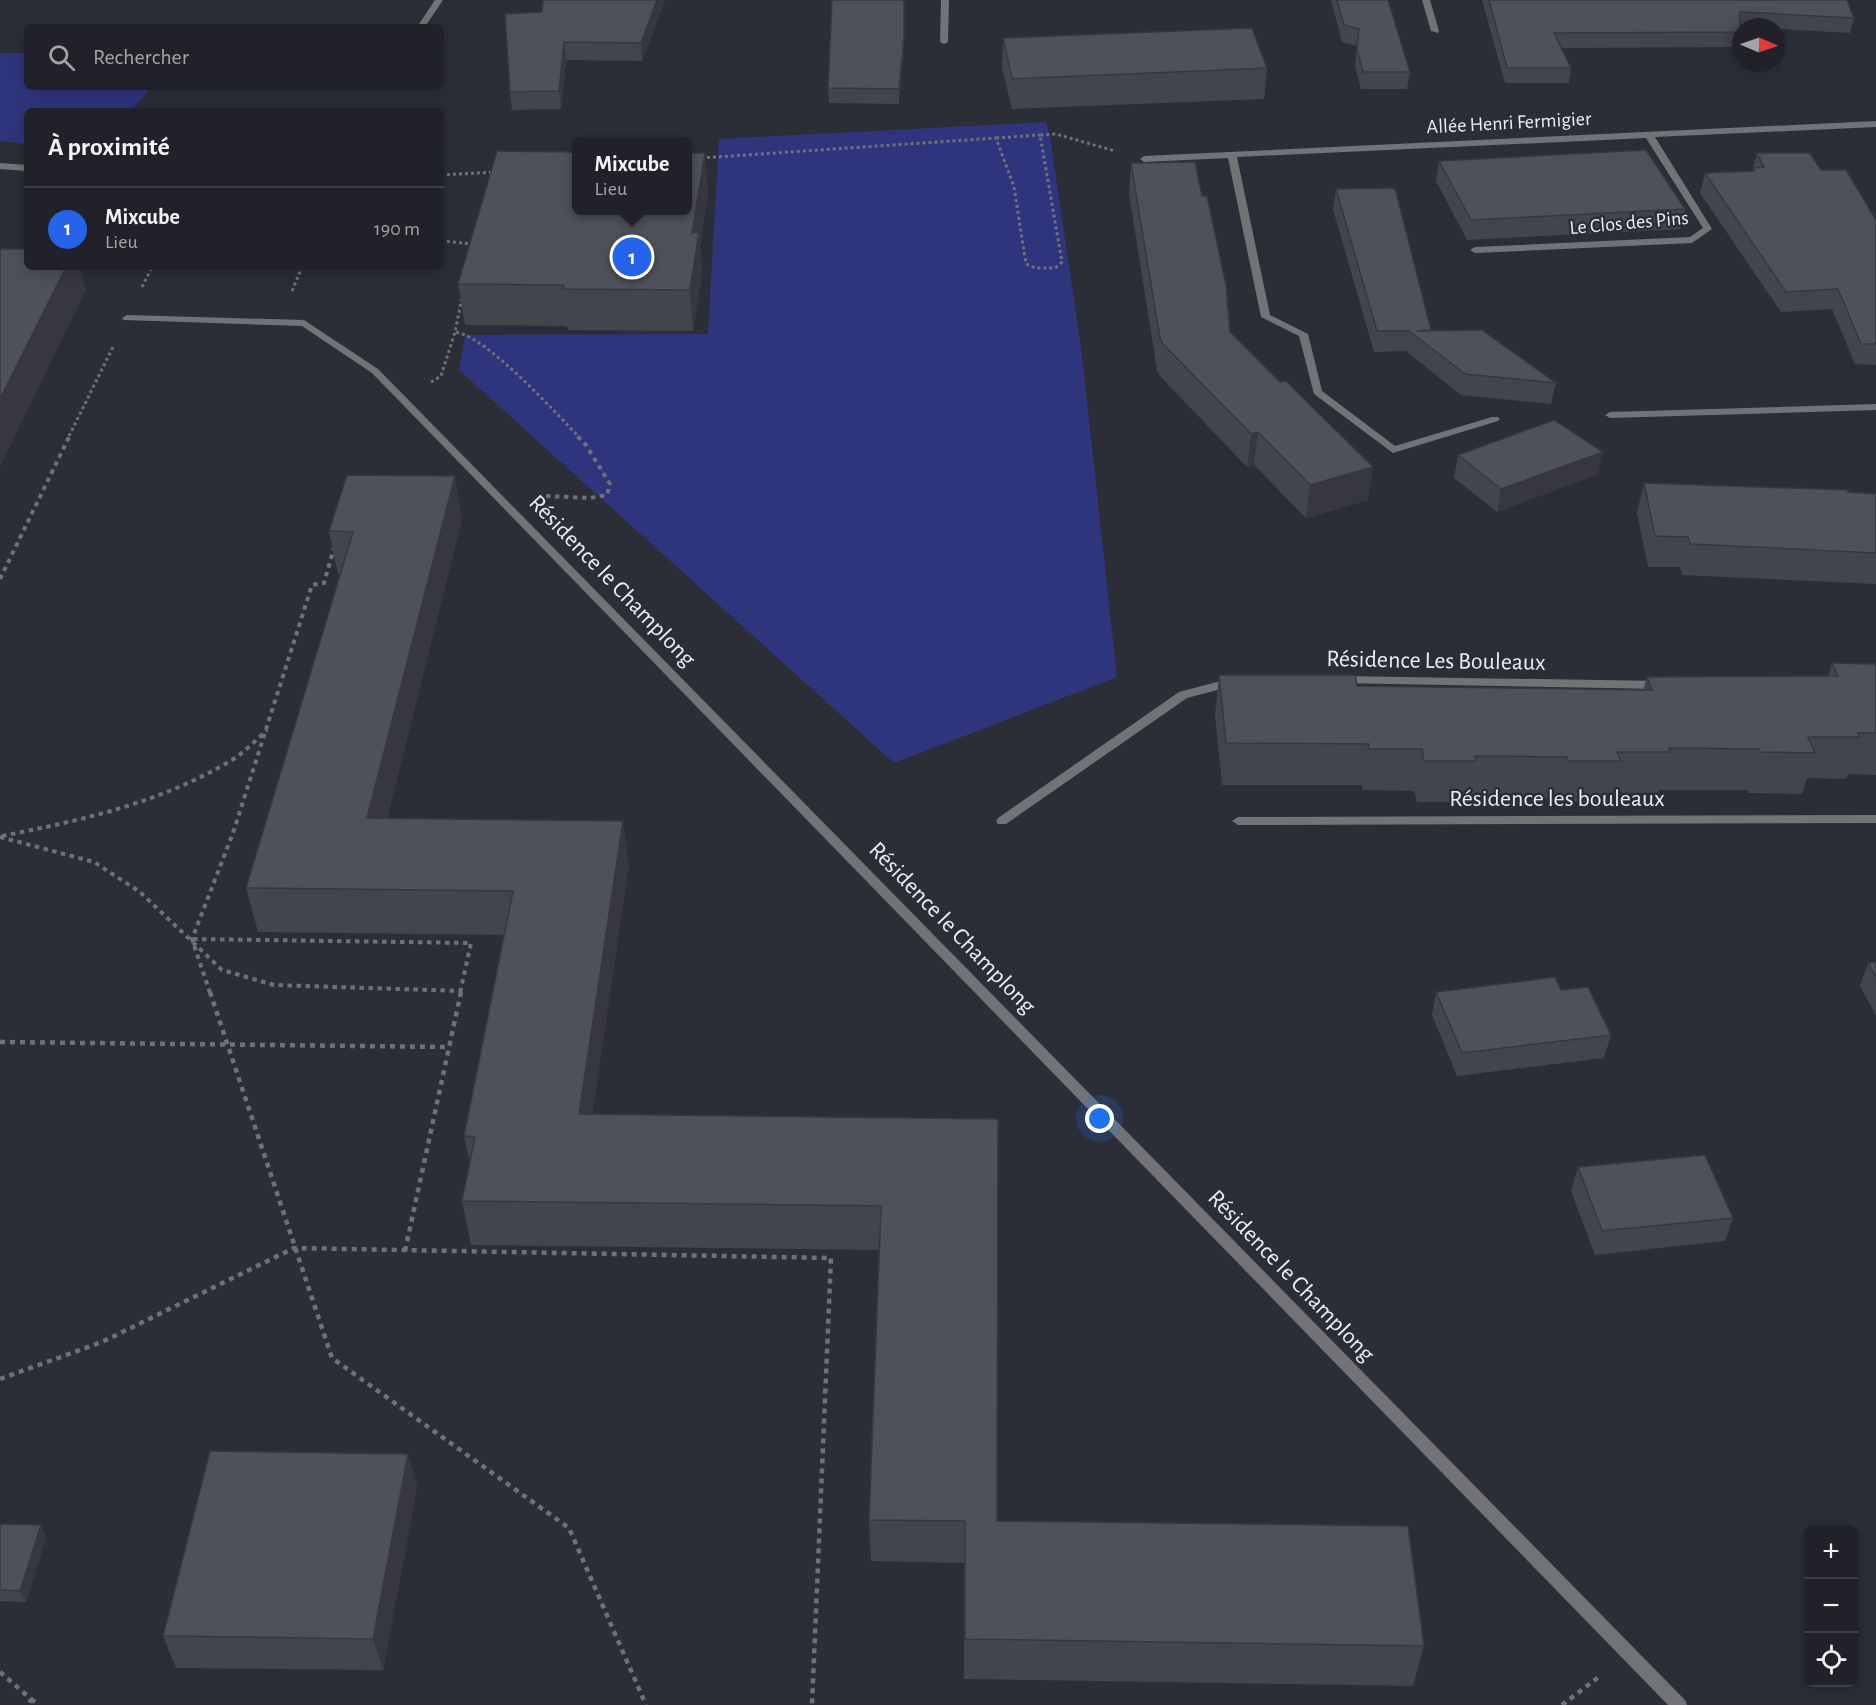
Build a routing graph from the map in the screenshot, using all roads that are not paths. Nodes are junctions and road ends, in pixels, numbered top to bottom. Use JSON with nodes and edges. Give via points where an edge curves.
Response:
{"nodes":[{"id":1,"x":439,"y":0,"type":"edge"},
{"id":2,"x":945,"y":0,"type":"edge"},
{"id":3,"x":1426,"y":0,"type":"edge"},
{"id":4,"x":423,"y":24,"type":"edge"},
{"id":5,"x":1435,"y":31,"type":"dead end"},
{"id":6,"x":944,"y":42,"type":"dead end"},
{"id":7,"x":1876,"y":124,"type":"edge"},
{"id":8,"x":1649,"y":135,"type":"junction"},
{"id":9,"x":1232,"y":156,"type":"junction"},
{"id":10,"x":1144,"y":159,"type":"road end"},
{"id":11,"x":0,"y":166,"type":"edge"},
{"id":12,"x":24,"y":168,"type":"edge"},
{"id":13,"x":1475,"y":250,"type":"dead end"},
{"id":14,"x":128,"y":318,"type":"road end"},
{"id":15,"x":1876,"y":407,"type":"edge"},
{"id":16,"x":1610,"y":415,"type":"dead end"},
{"id":17,"x":1495,"y":419,"type":"dead end"},
{"id":18,"x":1242,"y":679,"type":"edge"},
{"id":19,"x":1326,"y":680,"type":"edge"},
{"id":20,"x":1672,"y":685,"type":"edge"},
{"id":21,"x":1876,"y":819,"type":"edge"},
{"id":22,"x":1002,"y":821,"type":"dead end"},
{"id":23,"x":1238,"y":821,"type":"dead end"},
{"id":24,"x":1679,"y":1705,"type":"edge"}],
"edges":[{"from":1,"to":4,"type":"street"},
{"from":2,"to":6,"type":"street"},
{"from":3,"to":5,"type":"street"},
{"from":7,"to":8,"type":"street","name":"Allée Henri Fermigier"},
{"from":8,"to":9,"type":"street","name":"Allée Henri Fermigier"},
{"from":8,"to":13,"type":"street","name":"Le Clos des Pins","via":[[1708,229],[1692,240]]},
{"from":9,"to":10,"type":"street","name":"Allée Henri Fermigier"},
{"from":9,"to":17,"type":"street","via":[[1266,317],[1303,333],[1317,392],[1394,450]]},
{"from":11,"to":12,"type":"street"},
{"from":14,"to":24,"type":"street","name":"Résidence le Champlong","via":[[304,323],[375,371]]},
{"from":15,"to":16,"type":"street"},
{"from":18,"to":22,"type":"street","via":[[1183,695]]},
{"from":19,"to":20,"type":"street","name":"Résidence Les Bouleaux"},
{"from":21,"to":23,"type":"street","name":"Résidence les bouleaux"}]}
